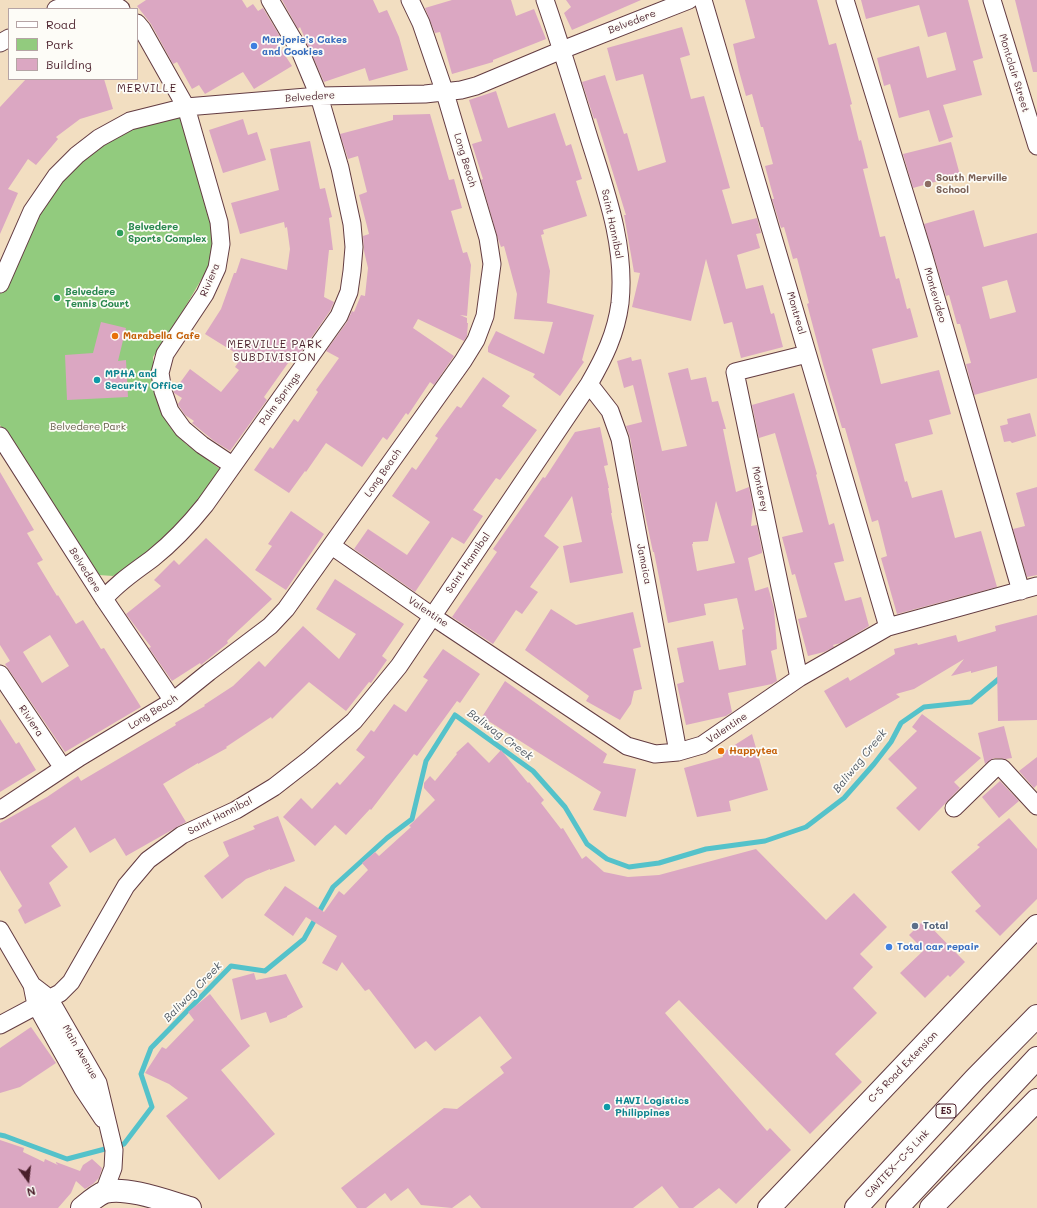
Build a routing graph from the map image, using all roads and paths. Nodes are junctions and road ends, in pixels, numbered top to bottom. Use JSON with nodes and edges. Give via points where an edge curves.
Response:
{"nodes":[{"id":1,"x":86,"y":0,"type":"edge"},
{"id":2,"x":91,"y":0,"type":"edge"},
{"id":3,"x":270,"y":0,"type":"edge"},
{"id":4,"x":410,"y":0,"type":"edge"},
{"id":5,"x":545,"y":0,"type":"edge"},
{"id":6,"x":689,"y":0,"type":"edge"},
{"id":7,"x":703,"y":0,"type":"edge"},
{"id":8,"x":845,"y":0,"type":"edge"},
{"id":9,"x":992,"y":0,"type":"edge"},
{"id":10,"x":59,"y":8,"type":"edge"},
{"id":11,"x":120,"y":8,"type":"edge"},
{"id":12,"x":138,"y":24,"type":"edge"},
{"id":13,"x":562,"y":50,"type":"junction"},
{"id":14,"x":445,"y":92,"type":"junction"},
{"id":15,"x":320,"y":96,"type":"junction"},
{"id":16,"x":186,"y":107,"type":"junction"},
{"id":17,"x":1037,"y":146,"type":"edge"},
{"id":18,"x":0,"y":284,"type":"edge"},
{"id":19,"x":807,"y":354,"type":"junction"},
{"id":20,"x":589,"y":384,"type":"junction"},
{"id":21,"x":0,"y":436,"type":"edge"},
{"id":22,"x":232,"y":465,"type":"junction"},
{"id":23,"x":332,"y":546,"type":"junction"},
{"id":24,"x":1037,"y":586,"type":"edge"},
{"id":25,"x":1021,"y":591,"type":"junction"},
{"id":26,"x":104,"y":599,"type":"junction"},
{"id":27,"x":432,"y":616,"type":"junction"},
{"id":28,"x":888,"y":626,"type":"junction"},
{"id":29,"x":0,"y":674,"type":"edge"},
{"id":30,"x":799,"y":678,"type":"junction"},
{"id":31,"x":173,"y":701,"type":"junction"},
{"id":32,"x":678,"y":752,"type":"junction"},
{"id":33,"x":63,"y":768,"type":"junction"},
{"id":34,"x":1037,"y":806,"type":"edge"},
{"id":35,"x":954,"y":808,"type":"dead end"},
{"id":36,"x":0,"y":810,"type":"edge"},
{"id":37,"x":1037,"y":926,"type":"edge"},
{"id":38,"x":0,"y":930,"type":"edge"},
{"id":39,"x":42,"y":1002,"type":"junction"},
{"id":40,"x":1037,"y":1016,"type":"edge"},
{"id":41,"x":0,"y":1025,"type":"edge"},
{"id":42,"x":1037,"y":1058,"type":"edge"},
{"id":43,"x":1037,"y":1100,"type":"edge"},
{"id":44,"x":104,"y":1192,"type":"junction"},
{"id":45,"x":82,"y":1208,"type":"edge"},
{"id":46,"x":190,"y":1208,"type":"edge"},
{"id":47,"x":769,"y":1208,"type":"edge"},
{"id":48,"x":856,"y":1208,"type":"edge"},
{"id":49,"x":896,"y":1208,"type":"edge"},
{"id":50,"x":931,"y":1208,"type":"edge"}],
"edges":[{"from":1,"to":10,"type":"street"},
{"from":2,"to":11,"type":"street","via":[[100,0]]},
{"from":3,"to":15,"type":"street","name":"Palm Springs","via":[[301,53]]},
{"from":4,"to":14,"type":"street","name":"Long Beach","via":[[421,23]]},
{"from":5,"to":13,"type":"street","name":"Saint Hannibal"},
{"from":6,"to":13,"type":"street","name":"Belvedere"},
{"from":7,"to":19,"type":"street","name":"Montreal"},
{"from":8,"to":25,"type":"street","name":"Montevideo","via":[[923,253]]},
{"from":9,"to":17,"type":"street","name":"Montclair Street"},
{"from":12,"to":16,"type":"street","name":"Riviera"},
{"from":13,"to":14,"type":"street","name":"Belvedere","via":[[476,86]]},
{"from":13,"to":20,"type":"street","name":"Saint Hannibal","via":[[611,207],[622,272],[620,304],[614,335]]},
{"from":14,"to":15,"type":"street","name":"Belvedere"},
{"from":14,"to":23,"type":"street","name":"Long Beach","via":[[488,238],[492,264],[485,316],[476,340],[463,361]]},
{"from":15,"to":16,"type":"street","name":"Belvedere"},
{"from":15,"to":22,"type":"street","name":"Palm Springs","via":[[352,224],[354,247],[349,292],[339,316],[314,353]]},
{"from":16,"to":18,"type":"street","name":"Belvedere","via":[[130,121],[99,138],[77,155],[56,176],[32,212]]},
{"from":16,"to":22,"type":"street","name":"Riviera","via":[[220,222],[221,244],[217,268],[206,294],[165,354],[160,373],[170,411],[183,429]]},
{"from":19,"to":28,"type":"street","name":"Montreal"},
{"from":19,"to":30,"type":"street","name":"Monterey","via":[[736,372]]},
{"from":20,"to":27,"type":"street","name":"Saint Hannibal"},
{"from":20,"to":32,"type":"street","name":"Jamaica","via":[[610,411],[620,439]]},
{"from":21,"to":26,"type":"street","name":"Belvedere"},
{"from":22,"to":26,"type":"street","name":"Palm Springs","via":[[184,531],[113,588]]},
{"from":23,"to":27,"type":"street","name":"Valentine"},
{"from":23,"to":31,"type":"street","name":"Long Beach","via":[[286,609],[270,626]]},
{"from":24,"to":25,"type":"street","name":"Valentine"},
{"from":25,"to":28,"type":"street","name":"Valentine"},
{"from":26,"to":31,"type":"street","name":"Belvedere"},
{"from":27,"to":32,"type":"street","name":"Valentine","via":[[627,746],[655,754]]},
{"from":27,"to":39,"type":"street","name":"Saint Hannibal","via":[[399,666],[354,721],[310,759],[268,791],[236,810],[182,835],[148,860],[126,886],[71,982],[60,993]]},
{"from":28,"to":30,"type":"street","name":"Valentine"},
{"from":29,"to":33,"type":"street","name":"Riviera"},
{"from":30,"to":32,"type":"street","name":"Valentine","via":[[702,745]]},
{"from":31,"to":33,"type":"street","name":"Long Beach"},
{"from":33,"to":36,"type":"street","name":"Long Beach"},
{"from":34,"to":35,"type":"street","via":[[999,767]]},
{"from":37,"to":47,"type":"main road","name":"C-5 Road Extension"},
{"from":38,"to":39,"type":"street","name":"Main Avenue"},
{"from":39,"to":41,"type":"street","name":"Saint Hannibal"},
{"from":39,"to":44,"type":"street","name":"Main Avenue","via":[[98,1083],[114,1150],[113,1168]]},
{"from":40,"to":48,"type":"main road","name":"CAVITEX–C-5 Link","number":"E5"},
{"from":42,"to":49,"type":"main road"},
{"from":43,"to":50,"type":"main road"},
{"from":44,"to":45,"type":"main road"},
{"from":44,"to":46,"type":"main road","via":[[130,1192]]}]}
